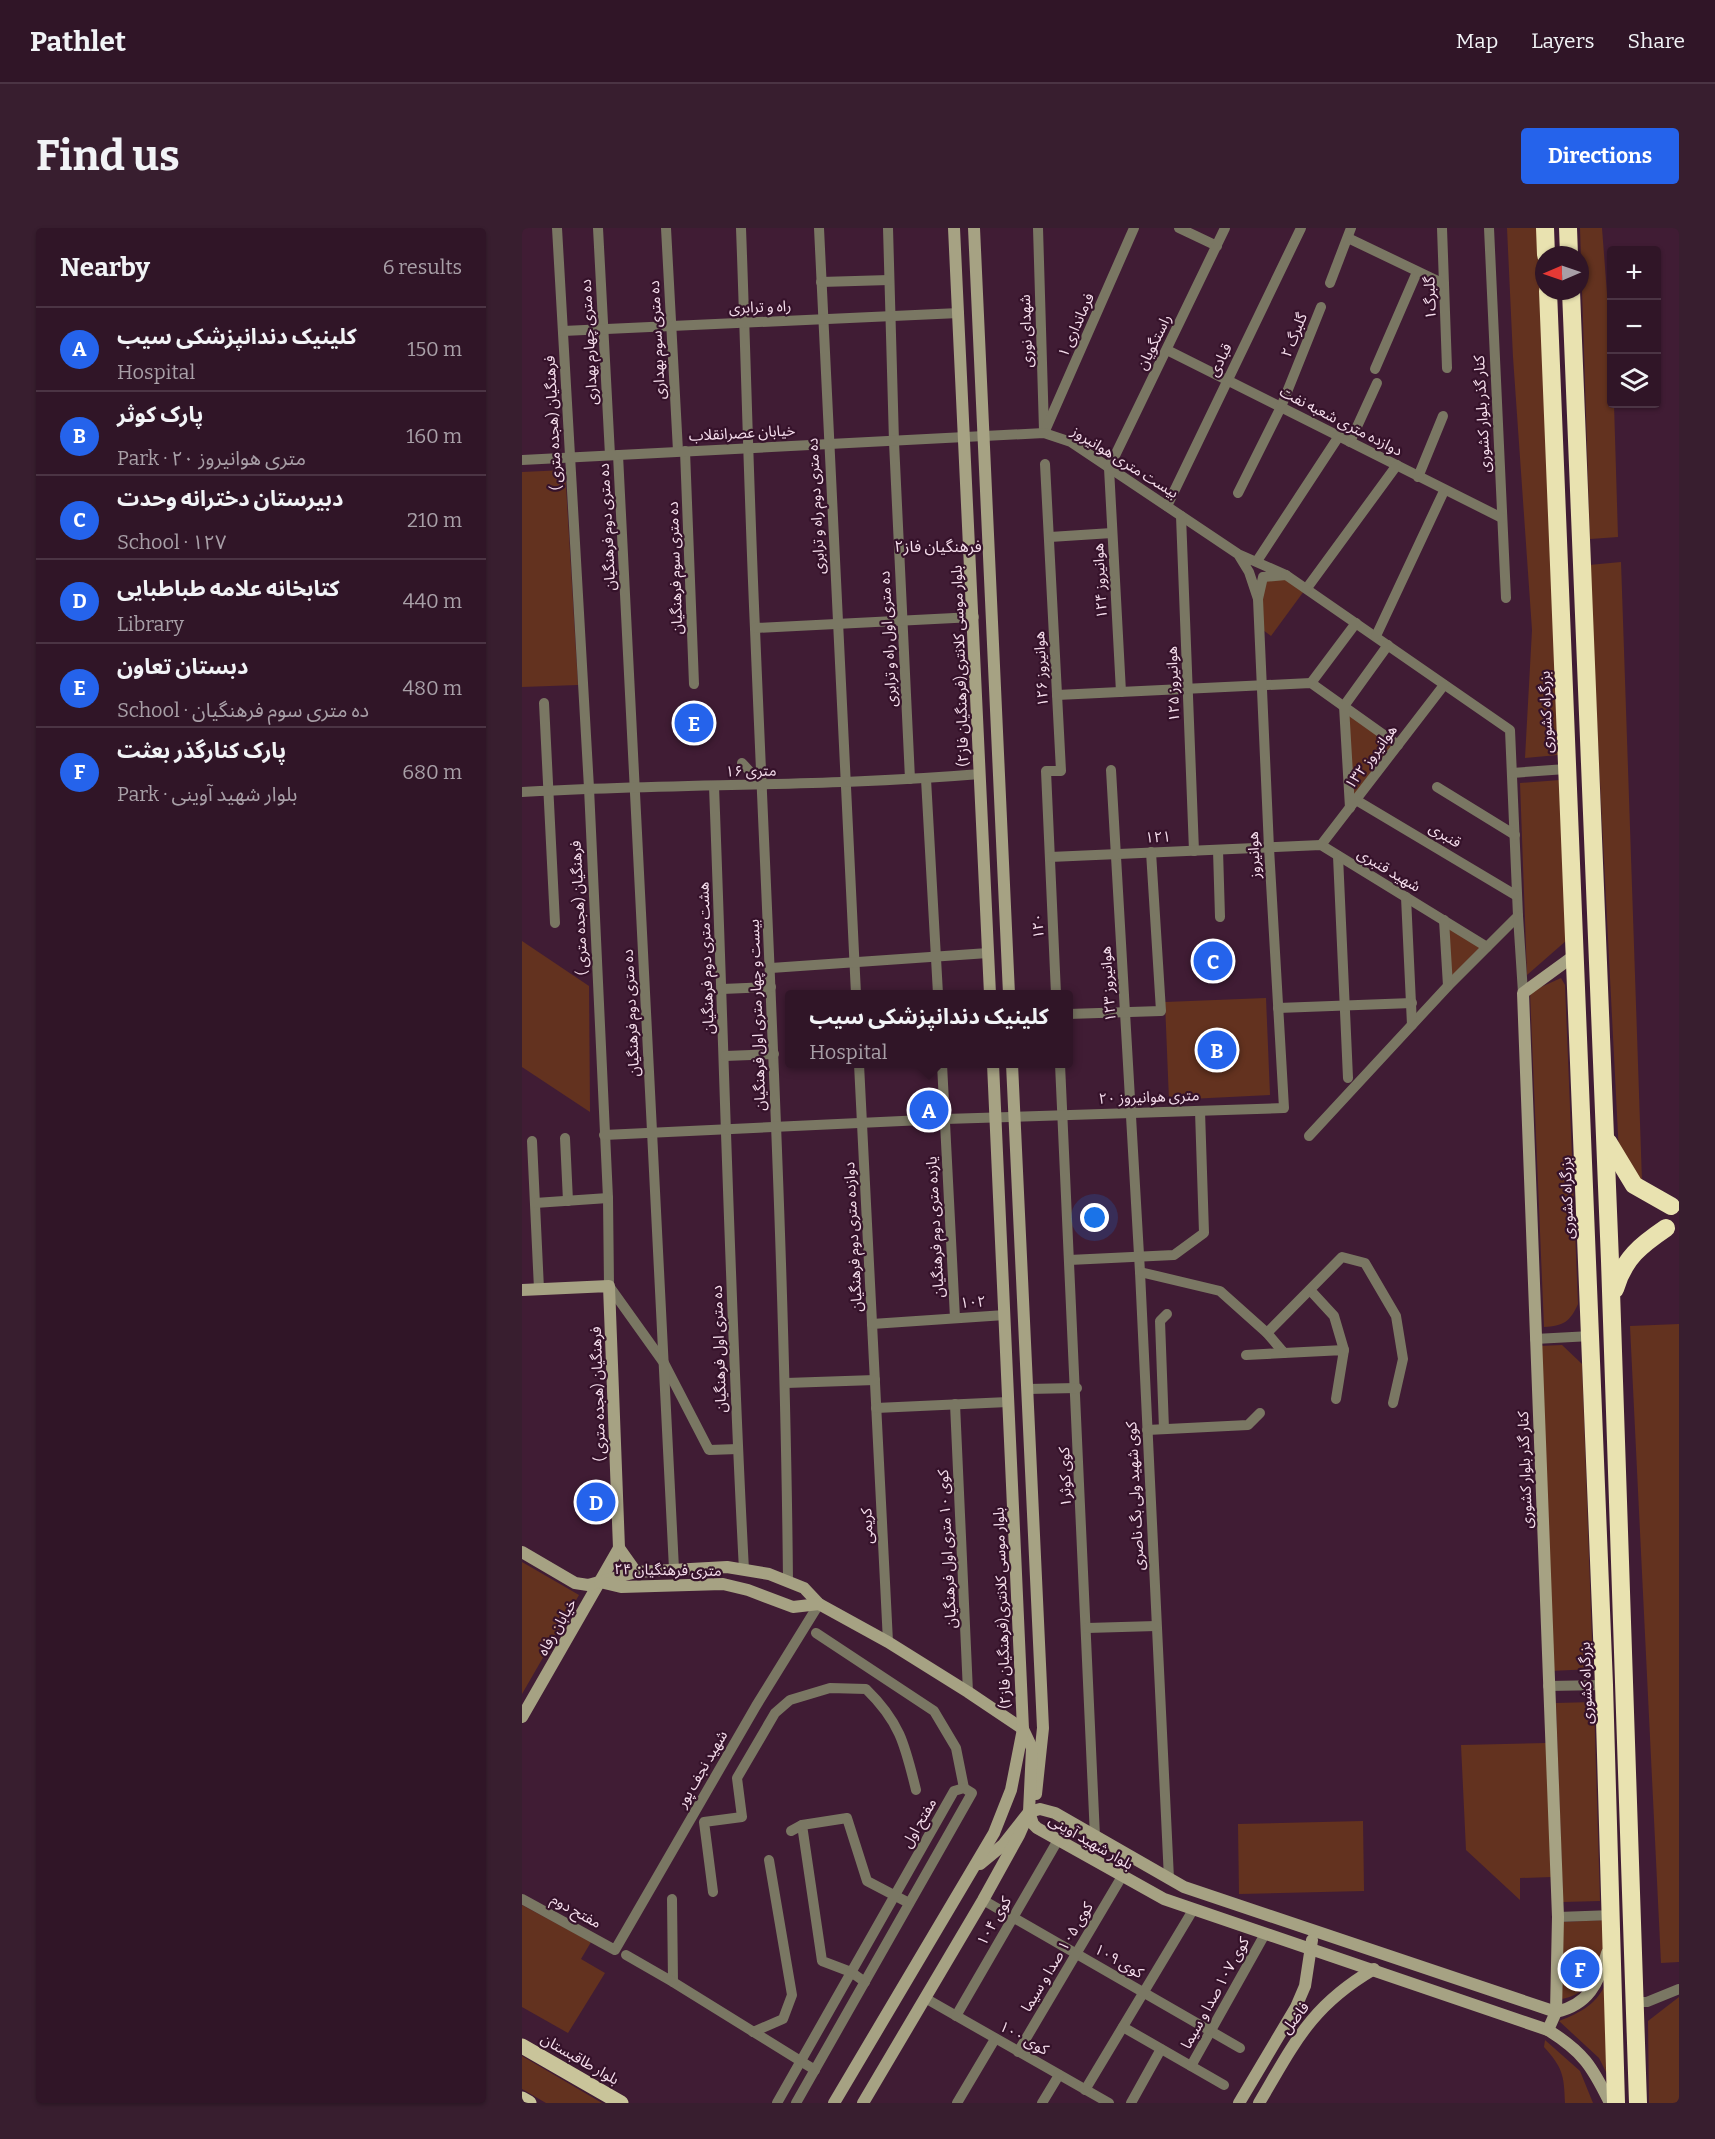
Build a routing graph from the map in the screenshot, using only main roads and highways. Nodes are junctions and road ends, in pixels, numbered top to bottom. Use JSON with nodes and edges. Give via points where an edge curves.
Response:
{"nodes":[{"id":1,"x":954,"y":228,"type":"edge"},
{"id":2,"x":974,"y":228,"type":"edge"},
{"id":3,"x":1545,"y":228,"type":"edge"},
{"id":4,"x":1568,"y":228,"type":"edge"},
{"id":5,"x":1546,"y":246,"type":"edge"},
{"id":6,"x":1569,"y":246,"type":"edge"},
{"id":7,"x":1548,"y":300,"type":"edge"},
{"id":8,"x":1571,"y":300,"type":"edge"},
{"id":9,"x":1575,"y":955,"type":"junction"},
{"id":10,"x":990,"y":990,"type":"edge"},
{"id":11,"x":1009,"y":990,"type":"edge"},
{"id":12,"x":993,"y":1068,"type":"edge"},
{"id":13,"x":1012,"y":1068,"type":"edge"},
{"id":14,"x":1605,"y":1124,"type":"junction"},
{"id":15,"x":1607,"y":1190,"type":"junction"},
{"id":16,"x":1585,"y":1191,"type":"junction"},
{"id":17,"x":1671,"y":1206,"type":"dead end"},
{"id":18,"x":1666,"y":1228,"type":"dead end"},
{"id":19,"x":1587,"y":1258,"type":"junction"},
{"id":20,"x":1610,"y":1261,"type":"junction"},
{"id":21,"x":522,"y":1290,"type":"edge"},
{"id":22,"x":1611,"y":1302,"type":"junction"},
{"id":23,"x":619,"y":1548,"type":"junction"},
{"id":24,"x":522,"y":1552,"type":"edge"},
{"id":25,"x":636,"y":1572,"type":"junction"},
{"id":26,"x":600,"y":1582,"type":"junction"},
{"id":27,"x":819,"y":1604,"type":"junction"},
{"id":28,"x":522,"y":1717,"type":"edge"},
{"id":29,"x":1023,"y":1729,"type":"junction"},
{"id":30,"x":1029,"y":1812,"type":"junction"},
{"id":31,"x":975,"y":1868,"type":"junction"},
{"id":32,"x":1316,"y":1931,"type":"junction"},
{"id":33,"x":1612,"y":1938,"type":"junction"},
{"id":34,"x":1310,"y":1947,"type":"junction"},
{"id":35,"x":1374,"y":1969,"type":"junction"},
{"id":36,"x":1556,"y":2012,"type":"junction"},
{"id":37,"x":1548,"y":2030,"type":"junction"},
{"id":38,"x":522,"y":2046,"type":"edge"},
{"id":39,"x":522,"y":2099,"type":"edge"},
{"id":40,"x":529,"y":2103,"type":"edge"},
{"id":41,"x":621,"y":2103,"type":"edge"},
{"id":42,"x":834,"y":2103,"type":"edge"},
{"id":43,"x":863,"y":2103,"type":"edge"},
{"id":44,"x":1239,"y":2103,"type":"edge"},
{"id":45,"x":1259,"y":2103,"type":"edge"},
{"id":46,"x":1610,"y":2103,"type":"edge"},
{"id":47,"x":1616,"y":2103,"type":"edge"},
{"id":48,"x":1638,"y":2103,"type":"edge"}],
"edges":[{"from":1,"to":10,"type":"main road","name":"بلوار موسی کلانتری(فرهنگیان فاز۲)"},
{"from":2,"to":11,"type":"main road"},
{"from":3,"to":5,"type":"highway"},
{"from":4,"to":6,"type":"highway"},
{"from":7,"to":9,"type":"highway","name":"بزرگراه کشوری"},
{"from":8,"to":14,"type":"highway"},
{"from":9,"to":16,"type":"highway","name":"بزرگراه کشوری"},
{"from":9,"to":36,"type":"main road","name":"کنار گذر بلوار کشوری","via":[[1523,993],[1558,1917]]},
{"from":12,"to":29,"type":"main road","name":"بلوار موسی کلانتری(فرهنگیان فاز۲)"},
{"from":13,"to":30,"type":"main road","via":[[1043,1728],[1037,1793]]},
{"from":14,"to":15,"type":"highway"},
{"from":14,"to":17,"type":"highway","via":[[1608,1142],[1634,1185]]},
{"from":15,"to":16,"type":"highway","via":[[1598,1200]]},
{"from":15,"to":20,"type":"highway"},
{"from":16,"to":19,"type":"highway","name":"بزرگراه کشوری"},
{"from":18,"to":22,"type":"highway","via":[[1639,1247],[1626,1262]]},
{"from":19,"to":20,"type":"highway","via":[[1599,1251],[1605,1252]]},
{"from":19,"to":33,"type":"highway","name":"بزرگراه کشوری"},
{"from":20,"to":22,"type":"highway"},
{"from":21,"to":23,"type":"main road","name":"فرهنگیان (هجده متری )","via":[[609,1286]]},
{"from":22,"to":48,"type":"highway"},
{"from":23,"to":25,"type":"main road"},
{"from":23,"to":26,"type":"main road"},
{"from":24,"to":26,"type":"main road","via":[[575,1583]]},
{"from":25,"to":26,"type":"main road","name":"۲۴ متری فرهنگیان"},
{"from":25,"to":27,"type":"main road","name":"۲۴ متری فرهنگیان","via":[[727,1567],[769,1574],[804,1588]]},
{"from":26,"to":27,"type":"main road","name":"۲۴ متری فرهنگیان","via":[[621,1587],[723,1584],[793,1607]]},
{"from":26,"to":28,"type":"main road","name":"خیابان رفاه"},
{"from":27,"to":29,"type":"main road","name":"۲۴ متری فرهنگیان","via":[[888,1642]]},
{"from":29,"to":30,"type":"main road","via":[[1032,1748]]},
{"from":29,"to":31,"type":"main road","name":"بلوار موسی کلانتری(فرهنگیان فاز۲)","via":[[1011,1790]]},
{"from":30,"to":31,"type":"main road","via":[[1003,1845]]},
{"from":30,"to":32,"type":"main road","name":"بلوار شهید آوینی","via":[[1040,1809],[1055,1813],[1184,1887]]},
{"from":30,"to":34,"type":"main road","name":"بلوار شهید آوینی","via":[[1033,1824],[1121,1878],[1164,1899]]},
{"from":30,"to":43,"type":"main road","via":[[983,1900]]},
{"from":31,"to":42,"type":"main road","name":"بلوار موسی کلانتری(فرهنگیان فاز۲)"},
{"from":32,"to":34,"type":"main road","name":"فاضل"},
{"from":32,"to":36,"type":"main road","name":"بلوار شهید آوینی"},
{"from":33,"to":36,"type":"main road","via":[[1600,1979],[1593,1989],[1575,2006]]},
{"from":33,"to":47,"type":"highway","name":"بزرگراه کشوری"},
{"from":34,"to":35,"type":"main road","name":"بلوار شهید آوینی"},
{"from":34,"to":44,"type":"main road","name":"فاضل","via":[[1307,1975],[1296,2007]]},
{"from":35,"to":37,"type":"main road","name":"بلوار شهید آوینی"},
{"from":35,"to":45,"type":"main road","name":"فاضل","via":[[1342,1988],[1300,2033]]},
{"from":36,"to":37,"type":"main road"},
{"from":37,"to":46,"type":"main road","name":"بلوار شهید آوینی","via":[[1591,2066]]},
{"from":38,"to":41,"type":"main road","name":"بلوار طاقبستان"},
{"from":39,"to":40,"type":"main road"}]}
